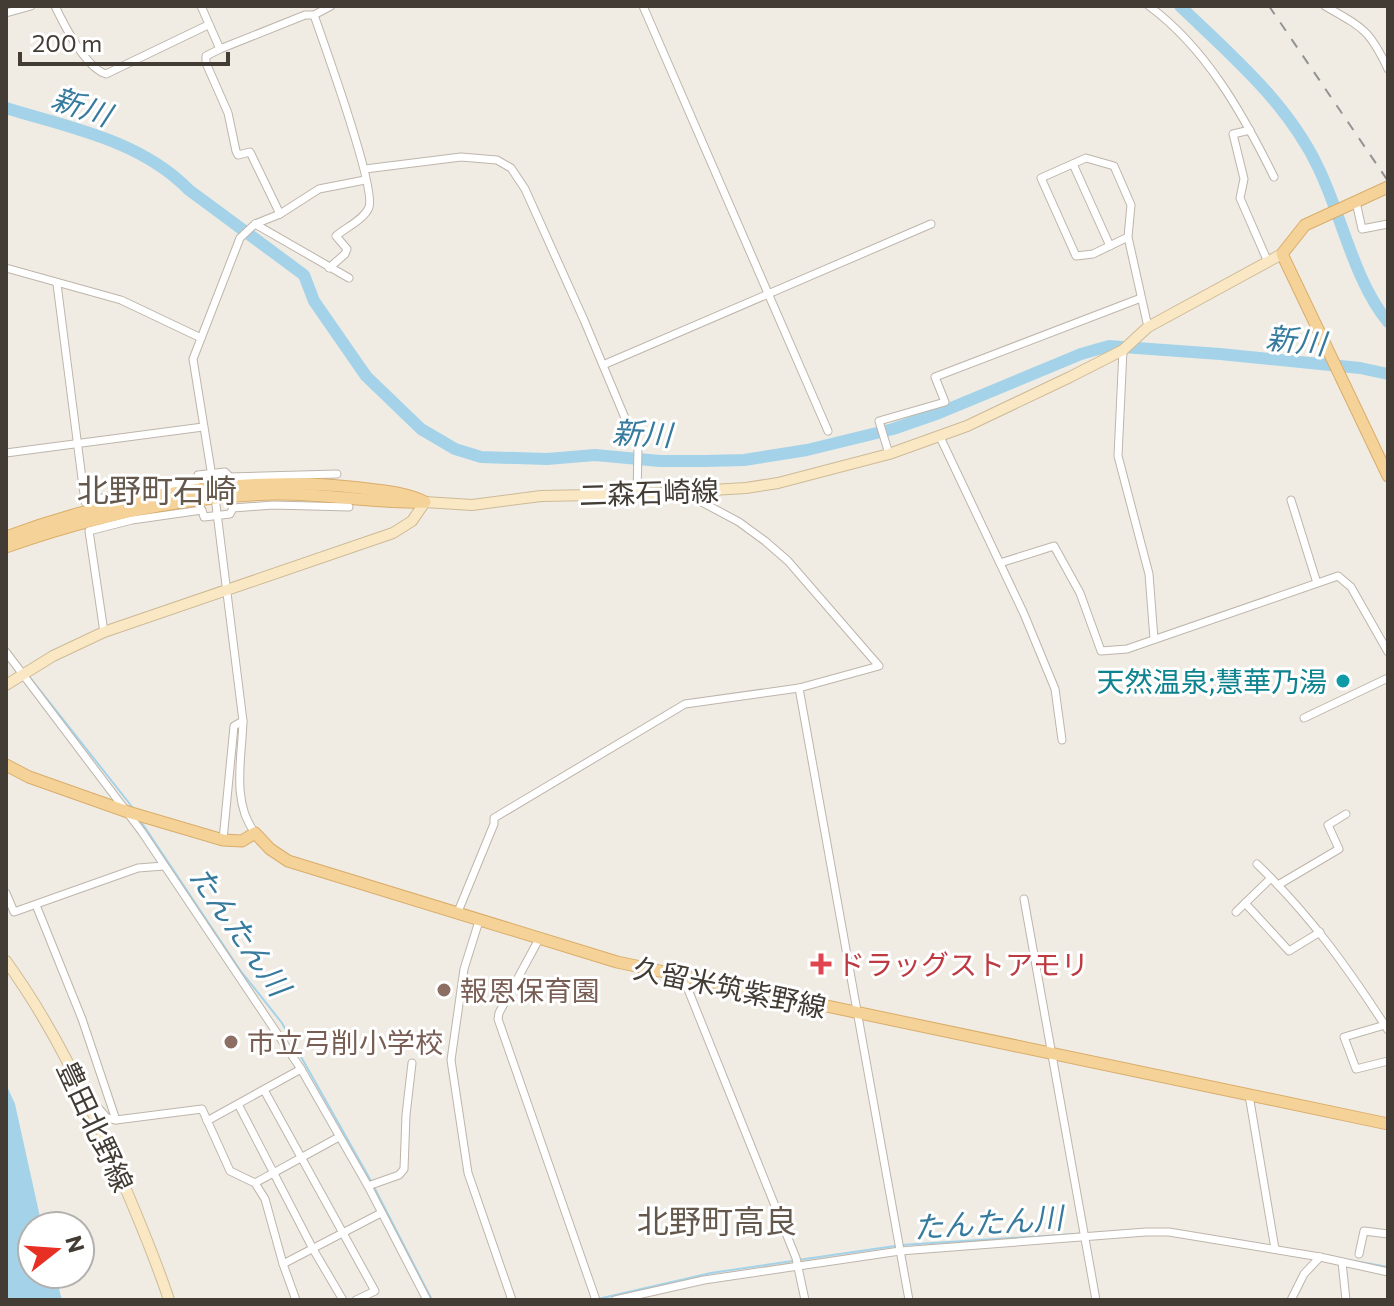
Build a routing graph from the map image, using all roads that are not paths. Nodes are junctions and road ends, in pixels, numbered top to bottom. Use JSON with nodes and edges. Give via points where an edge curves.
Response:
{"nodes":[{"id":1,"x":31,"y":6,"type":"edge"},
{"id":2,"x":55,"y":6,"type":"edge"},
{"id":3,"x":201,"y":6,"type":"edge"},
{"id":4,"x":331,"y":6,"type":"edge"},
{"id":5,"x":643,"y":6,"type":"edge"},
{"id":6,"x":1149,"y":6,"type":"edge"},
{"id":7,"x":1325,"y":6,"type":"edge"},
{"id":8,"x":6,"y":13,"type":"edge"},
{"id":9,"x":314,"y":15,"type":"junction"},
{"id":10,"x":208,"y":25,"type":"junction"},
{"id":11,"x":220,"y":49,"type":"junction"},
{"id":12,"x":1388,"y":69,"type":"edge"},
{"id":13,"x":1250,"y":130,"type":"junction"},
{"id":14,"x":1073,"y":164,"type":"junction"},
{"id":15,"x":365,"y":169,"type":"junction"},
{"id":16,"x":1274,"y":177,"type":"dead end"},
{"id":17,"x":365,"y":180,"type":"junction"},
{"id":18,"x":1388,"y":187,"type":"edge"},
{"id":19,"x":1355,"y":202,"type":"junction"},
{"id":20,"x":280,"y":214,"type":"junction"},
{"id":21,"x":255,"y":224,"type":"junction"},
{"id":22,"x":931,"y":224,"type":"dead end"},
{"id":23,"x":1388,"y":224,"type":"edge"},
{"id":24,"x":1128,"y":237,"type":"junction"},
{"id":25,"x":1110,"y":246,"type":"junction"},
{"id":26,"x":1282,"y":254,"type":"junction"},
{"id":27,"x":1268,"y":262,"type":"junction"},
{"id":28,"x":6,"y":268,"type":"edge"},
{"id":29,"x":329,"y":268,"type":"junction"},
{"id":30,"x":349,"y":278,"type":"dead end"},
{"id":31,"x":57,"y":284,"type":"junction"},
{"id":32,"x":770,"y":292,"type":"junction"},
{"id":33,"x":1141,"y":298,"type":"junction"},
{"id":34,"x":1148,"y":327,"type":"junction"},
{"id":35,"x":201,"y":338,"type":"junction"},
{"id":36,"x":1123,"y":350,"type":"junction"},
{"id":37,"x":603,"y":365,"type":"junction"},
{"id":38,"x":203,"y":427,"type":"junction"},
{"id":39,"x":828,"y":431,"type":"dead end"},
{"id":40,"x":940,"y":437,"type":"junction"},
{"id":41,"x":78,"y":444,"type":"junction"},
{"id":42,"x":6,"y":453,"type":"edge"},
{"id":43,"x":889,"y":454,"type":"junction"},
{"id":44,"x":212,"y":474,"type":"junction"},
{"id":45,"x":337,"y":474,"type":"dead end"},
{"id":46,"x":1388,"y":476,"type":"edge"},
{"id":47,"x":683,"y":492,"type":"junction"},
{"id":48,"x":215,"y":494,"type":"junction"},
{"id":49,"x":637,"y":494,"type":"junction"},
{"id":50,"x":1291,"y":500,"type":"dead end"},
{"id":51,"x":425,"y":502,"type":"junction"},
{"id":52,"x":349,"y":507,"type":"dead end"},
{"id":53,"x":218,"y":516,"type":"junction"},
{"id":54,"x":6,"y":537,"type":"edge"},
{"id":55,"x":6,"y":547,"type":"edge"},
{"id":56,"x":1000,"y":563,"type":"junction"},
{"id":57,"x":1317,"y":583,"type":"junction"},
{"id":58,"x":227,"y":590,"type":"junction"},
{"id":59,"x":104,"y":632,"type":"junction"},
{"id":60,"x":1154,"y":639,"type":"junction"},
{"id":61,"x":6,"y":652,"type":"edge"},
{"id":62,"x":1388,"y":652,"type":"edge"},
{"id":63,"x":23,"y":673,"type":"junction"},
{"id":64,"x":1388,"y":678,"type":"edge"},
{"id":65,"x":6,"y":685,"type":"edge"},
{"id":66,"x":799,"y":688,"type":"junction"},
{"id":67,"x":1304,"y":718,"type":"dead end"},
{"id":68,"x":243,"y":721,"type":"junction"},
{"id":69,"x":1062,"y":740,"type":"dead end"},
{"id":70,"x":6,"y":765,"type":"edge"},
{"id":71,"x":128,"y":812,"type":"junction"},
{"id":72,"x":1346,"y":814,"type":"dead end"},
{"id":73,"x":255,"y":833,"type":"junction"},
{"id":74,"x":223,"y":840,"type":"junction"},
{"id":75,"x":1257,"y":864,"type":"dead end"},
{"id":76,"x":164,"y":866,"type":"junction"},
{"id":77,"x":1271,"y":878,"type":"junction"},
{"id":78,"x":1278,"y":885,"type":"junction"},
{"id":79,"x":6,"y":893,"type":"edge"},
{"id":80,"x":1024,"y":899,"type":"dead end"},
{"id":81,"x":1245,"y":903,"type":"junction"},
{"id":82,"x":36,"y":905,"type":"junction"},
{"id":83,"x":1236,"y":912,"type":"dead end"},
{"id":84,"x":457,"y":914,"type":"junction"},
{"id":85,"x":479,"y":921,"type":"junction"},
{"id":86,"x":1320,"y":932,"type":"junction"},
{"id":87,"x":539,"y":939,"type":"junction"},
{"id":88,"x":6,"y":961,"type":"edge"},
{"id":89,"x":683,"y":977,"type":"junction"},
{"id":90,"x":857,"y":1014,"type":"junction"},
{"id":91,"x":1386,"y":1028,"type":"edge"},
{"id":92,"x":1053,"y":1054,"type":"junction"},
{"id":93,"x":1388,"y":1061,"type":"edge"},
{"id":94,"x":412,"y":1063,"type":"dead end"},
{"id":95,"x":301,"y":1069,"type":"junction"},
{"id":96,"x":80,"y":1088,"type":"junction"},
{"id":97,"x":264,"y":1090,"type":"junction"},
{"id":98,"x":1249,"y":1095,"type":"junction"},
{"id":99,"x":238,"y":1104,"type":"junction"},
{"id":100,"x":116,"y":1120,"type":"junction"},
{"id":101,"x":207,"y":1121,"type":"junction"},
{"id":102,"x":1388,"y":1124,"type":"edge"},
{"id":103,"x":339,"y":1137,"type":"junction"},
{"id":104,"x":301,"y":1159,"type":"junction"},
{"id":105,"x":274,"y":1174,"type":"junction"},
{"id":106,"x":255,"y":1183,"type":"junction"},
{"id":107,"x":368,"y":1186,"type":"junction"},
{"id":108,"x":381,"y":1213,"type":"junction"},
{"id":109,"x":1085,"y":1233,"type":"junction"},
{"id":110,"x":341,"y":1234,"type":"junction"},
{"id":111,"x":1388,"y":1234,"type":"edge"},
{"id":112,"x":1274,"y":1246,"type":"junction"},
{"id":113,"x":900,"y":1247,"type":"junction"},
{"id":114,"x":313,"y":1249,"type":"junction"},
{"id":115,"x":1359,"y":1254,"type":"dead end"},
{"id":116,"x":1320,"y":1257,"type":"junction"},
{"id":117,"x":797,"y":1262,"type":"junction"},
{"id":118,"x":1342,"y":1262,"type":"junction"},
{"id":119,"x":283,"y":1264,"type":"junction"},
{"id":120,"x":1388,"y":1272,"type":"edge"},
{"id":121,"x":169,"y":1300,"type":"edge"},
{"id":122,"x":296,"y":1300,"type":"edge"},
{"id":123,"x":343,"y":1300,"type":"edge"},
{"id":124,"x":356,"y":1300,"type":"edge"},
{"id":125,"x":427,"y":1300,"type":"edge"},
{"id":126,"x":512,"y":1300,"type":"edge"},
{"id":127,"x":596,"y":1300,"type":"edge"},
{"id":128,"x":615,"y":1300,"type":"edge"},
{"id":129,"x":805,"y":1300,"type":"edge"},
{"id":130,"x":909,"y":1300,"type":"edge"},
{"id":131,"x":1096,"y":1300,"type":"edge"},
{"id":132,"x":1291,"y":1300,"type":"edge"},
{"id":133,"x":1346,"y":1300,"type":"edge"}],
"edges":[{"from":1,"to":8,"type":"street"},
{"from":2,"to":10,"type":"street","via":[[64,27],[97,71],[106,74]]},
{"from":3,"to":10,"type":"street"},
{"from":4,"to":9,"type":"street"},
{"from":5,"to":32,"type":"street"},
{"from":6,"to":13,"type":"street","via":[[1169,21],[1217,78]]},
{"from":7,"to":12,"type":"street","via":[[1363,28]]},
{"from":9,"to":11,"type":"street"},
{"from":9,"to":15,"type":"street"},
{"from":10,"to":11,"type":"street"},
{"from":11,"to":20,"type":"street","via":[[206,56],[206,63],[228,113],[236,151],[250,152]]},
{"from":13,"to":16,"type":"street"},
{"from":13,"to":27,"type":"street","via":[[1233,134],[1244,179],[1240,198]]},
{"from":14,"to":24,"type":"street","via":[[1086,158],[1114,166],[1131,205]]},
{"from":14,"to":25,"type":"street"},
{"from":14,"to":25,"type":"street","via":[[1041,178],[1058,217],[1076,256]]},
{"from":15,"to":17,"type":"street"},
{"from":15,"to":37,"type":"street","via":[[461,157],[505,162],[525,189]]},
{"from":17,"to":20,"type":"street","via":[[319,189]]},
{"from":17,"to":29,"type":"street","via":[[369,209],[336,236],[347,249]]},
{"from":18,"to":19,"type":"main road"},
{"from":19,"to":23,"type":"street","via":[[1362,229]]},
{"from":19,"to":26,"type":"main road","via":[[1299,230]]},
{"from":20,"to":21,"type":"street"},
{"from":21,"to":29,"type":"street"},
{"from":21,"to":35,"type":"street","via":[[240,238]]},
{"from":22,"to":32,"type":"street"},
{"from":24,"to":25,"type":"street"},
{"from":24,"to":33,"type":"street"},
{"from":26,"to":27,"type":"main road","name":"二森石崎線"},
{"from":26,"to":46,"type":"main road"},
{"from":27,"to":34,"type":"main road","name":"二森石崎線"},
{"from":28,"to":31,"type":"street"},
{"from":29,"to":30,"type":"street"},
{"from":31,"to":35,"type":"street","via":[[121,300]]},
{"from":31,"to":41,"type":"street"},
{"from":32,"to":37,"type":"street"},
{"from":32,"to":39,"type":"street"},
{"from":33,"to":34,"type":"street"},
{"from":33,"to":43,"type":"street","via":[[935,377],[945,402],[879,421]]},
{"from":34,"to":36,"type":"main road","name":"二森石崎線"},
{"from":35,"to":38,"type":"street","via":[[193,359]]},
{"from":36,"to":40,"type":"main road","name":"二森石崎線"},
{"from":36,"to":60,"type":"street","via":[[1118,456],[1149,574]]},
{"from":37,"to":49,"type":"street","via":[[638,449]]},
{"from":38,"to":41,"type":"street"},
{"from":38,"to":44,"type":"street"},
{"from":40,"to":43,"type":"main road","name":"二森石崎線"},
{"from":40,"to":56,"type":"street"},
{"from":41,"to":42,"type":"street"},
{"from":41,"to":44,"type":"street","via":[[85,502]]},
{"from":43,"to":47,"type":"main road","name":"二森石崎線","via":[[762,486]]},
{"from":44,"to":45,"type":"street"},
{"from":44,"to":48,"type":"street"},
{"from":47,"to":49,"type":"main road","name":"二森石崎線"},
{"from":47,"to":66,"type":"street","via":[[739,522],[788,561],[879,666]]},
{"from":48,"to":51,"type":"main road"},
{"from":48,"to":53,"type":"street"},
{"from":48,"to":54,"type":"main road","via":[[97,508]]},
{"from":48,"to":55,"type":"main road","via":[[135,510]]},
{"from":49,"to":51,"type":"main road","name":"二森石崎線","via":[[541,496],[472,505]]},
{"from":50,"to":57,"type":"street"},
{"from":51,"to":58,"type":"main road","via":[[412,521],[393,533]]},
{"from":52,"to":53,"type":"street","via":[[273,505],[233,508]]},
{"from":53,"to":58,"type":"street"},
{"from":53,"to":59,"type":"street","via":[[204,517],[202,510],[183,512],[89,531]]},
{"from":56,"to":60,"type":"street","via":[[1054,546],[1080,593],[1101,651]]},
{"from":56,"to":69,"type":"street","via":[[1055,689]]},
{"from":57,"to":60,"type":"street"},
{"from":57,"to":62,"type":"street","via":[[1338,576],[1351,587]]},
{"from":58,"to":59,"type":"main road"},
{"from":58,"to":68,"type":"street"},
{"from":59,"to":63,"type":"main road"},
{"from":61,"to":63,"type":"street"},
{"from":63,"to":65,"type":"main road"},
{"from":63,"to":71,"type":"street"},
{"from":64,"to":67,"type":"street"},
{"from":66,"to":84,"type":"street","via":[[685,704],[494,818]]},
{"from":66,"to":90,"type":"street"},
{"from":68,"to":73,"type":"street","via":[[240,798]]},
{"from":68,"to":74,"type":"street","via":[[234,726]]},
{"from":70,"to":71,"type":"main road"},
{"from":71,"to":74,"type":"main road"},
{"from":71,"to":76,"type":"street"},
{"from":72,"to":78,"type":"street","via":[[1328,825],[1339,849]]},
{"from":73,"to":74,"type":"main road","via":[[242,841]]},
{"from":73,"to":84,"type":"main road","name":"久留米筑紫野線","via":[[288,861]]},
{"from":75,"to":77,"type":"street"},
{"from":76,"to":82,"type":"street","via":[[138,868]]},
{"from":76,"to":95,"type":"street"},
{"from":77,"to":78,"type":"street"},
{"from":77,"to":81,"type":"street"},
{"from":78,"to":86,"type":"street"},
{"from":79,"to":82,"type":"street","via":[[14,912]]},
{"from":80,"to":92,"type":"street"},
{"from":81,"to":83,"type":"street"},
{"from":81,"to":86,"type":"street","via":[[1289,951]]},
{"from":82,"to":100,"type":"street"},
{"from":84,"to":85,"type":"main road","name":"久留米筑紫野線"},
{"from":85,"to":87,"type":"main road","name":"久留米筑紫野線"},
{"from":85,"to":126,"type":"street","via":[[464,969],[451,1060],[468,1173]]},
{"from":86,"to":91,"type":"street"},
{"from":87,"to":89,"type":"main road","name":"久留米筑紫野線"},
{"from":87,"to":127,"type":"street","via":[[498,1019]]},
{"from":88,"to":96,"type":"main road","name":"豊田北野線"},
{"from":89,"to":90,"type":"main road","name":"久留米筑紫野線"},
{"from":89,"to":117,"type":"street"},
{"from":90,"to":92,"type":"main road","name":"久留米筑紫野線"},
{"from":90,"to":113,"type":"street"},
{"from":91,"to":93,"type":"street","via":[[1344,1037],[1356,1069]]},
{"from":92,"to":98,"type":"main road","name":"久留米筑紫野線"},
{"from":92,"to":109,"type":"street"},
{"from":94,"to":107,"type":"street","via":[[404,1169]]},
{"from":95,"to":97,"type":"street"},
{"from":95,"to":103,"type":"street"},
{"from":96,"to":100,"type":"street","via":[[107,1118]]},
{"from":96,"to":121,"type":"main road","name":"豊田北野線","via":[[155,1256]]},
{"from":97,"to":99,"type":"street"},
{"from":97,"to":104,"type":"street"},
{"from":98,"to":102,"type":"main road","name":"久留米筑紫野線"},
{"from":98,"to":112,"type":"street"},
{"from":99,"to":101,"type":"street"},
{"from":99,"to":105,"type":"street"},
{"from":100,"to":101,"type":"street","via":[[202,1109]]},
{"from":101,"to":106,"type":"street","via":[[230,1171]]},
{"from":103,"to":104,"type":"street"},
{"from":103,"to":107,"type":"street"},
{"from":104,"to":105,"type":"street"},
{"from":104,"to":110,"type":"street"},
{"from":105,"to":106,"type":"street"},
{"from":105,"to":114,"type":"street"},
{"from":106,"to":119,"type":"street","via":[[265,1199]]},
{"from":107,"to":108,"type":"street"},
{"from":108,"to":110,"type":"street"},
{"from":108,"to":125,"type":"street"},
{"from":109,"to":112,"type":"street","via":[[1169,1232]]},
{"from":109,"to":113,"type":"street"},
{"from":109,"to":131,"type":"street"},
{"from":110,"to":114,"type":"street"},
{"from":110,"to":124,"type":"street","via":[[375,1291]]},
{"from":111,"to":115,"type":"street","via":[[1364,1231]]},
{"from":112,"to":116,"type":"street"},
{"from":113,"to":117,"type":"street"},
{"from":113,"to":130,"type":"street"},
{"from":114,"to":119,"type":"street"},
{"from":114,"to":123,"type":"street"},
{"from":116,"to":118,"type":"street"},
{"from":116,"to":132,"type":"street"},
{"from":117,"to":128,"type":"street"},
{"from":117,"to":129,"type":"street"},
{"from":118,"to":120,"type":"street"},
{"from":118,"to":133,"type":"street"},
{"from":119,"to":122,"type":"street"}]}
